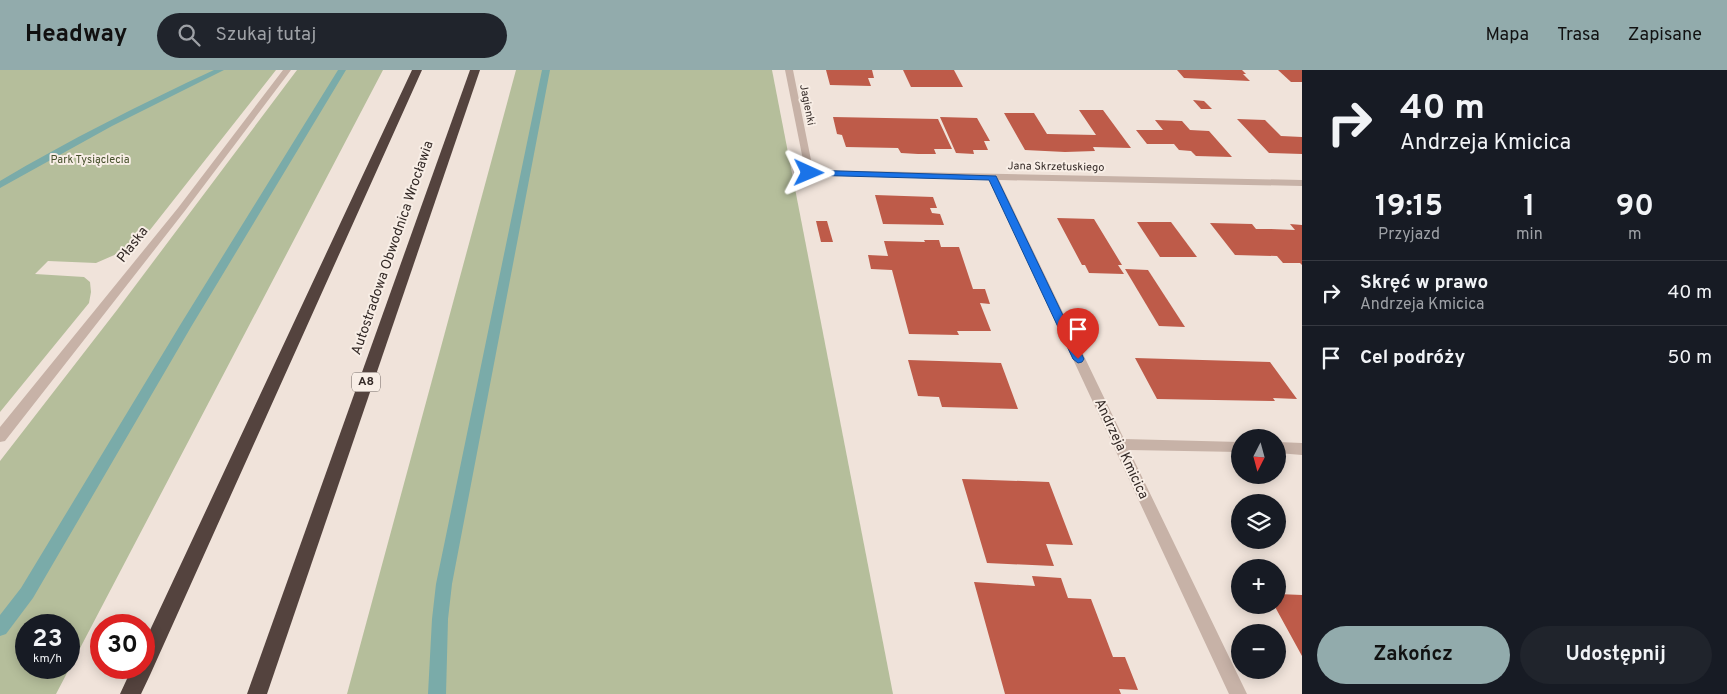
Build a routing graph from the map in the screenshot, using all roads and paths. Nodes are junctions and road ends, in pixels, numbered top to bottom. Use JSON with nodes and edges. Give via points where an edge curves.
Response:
{"nodes":[{"id":1,"x":287,"y":70,"type":"edge"},
{"id":2,"x":417,"y":70,"type":"edge"},
{"id":3,"x":475,"y":70,"type":"edge"},
{"id":4,"x":789,"y":70,"type":"edge"},
{"id":5,"x":809,"y":173,"type":"joint"},
{"id":6,"x":992,"y":177,"type":"junction"},
{"id":7,"x":1302,"y":183,"type":"edge"},
{"id":8,"x":0,"y":437,"type":"edge"},
{"id":9,"x":1118,"y":444,"type":"junction"},
{"id":10,"x":1231,"y":448,"type":"edge"},
{"id":11,"x":1286,"y":448,"type":"edge"},
{"id":12,"x":1302,"y":449,"type":"edge"},
{"id":13,"x":155,"y":640,"type":"edge"},
{"id":14,"x":137,"y":679,"type":"edge"},
{"id":15,"x":130,"y":694,"type":"edge"},
{"id":16,"x":257,"y":694,"type":"edge"},
{"id":17,"x":1238,"y":694,"type":"edge"}],
"edges":[{"from":1,"to":8,"type":"street","name":"Płaska","via":[[181,210]]},
{"from":2,"to":13,"type":"highway"},
{"from":3,"to":16,"type":"highway","name":"Autostradowa Obwodnica Wrocławia","number":"A8"},
{"from":4,"to":5,"type":"street","name":"Jagienki"},
{"from":5,"to":6,"type":"street","name":"Jana Skrzetuskiego"},
{"from":6,"to":7,"type":"street","name":"Jana Skrzetuskiego"},
{"from":6,"to":9,"type":"street","name":"Andrzeja Kmicica"},
{"from":9,"to":10,"type":"street"},
{"from":9,"to":17,"type":"street","name":"Andrzeja Kmicica"},
{"from":11,"to":12,"type":"street"},
{"from":14,"to":15,"type":"highway"}]}
